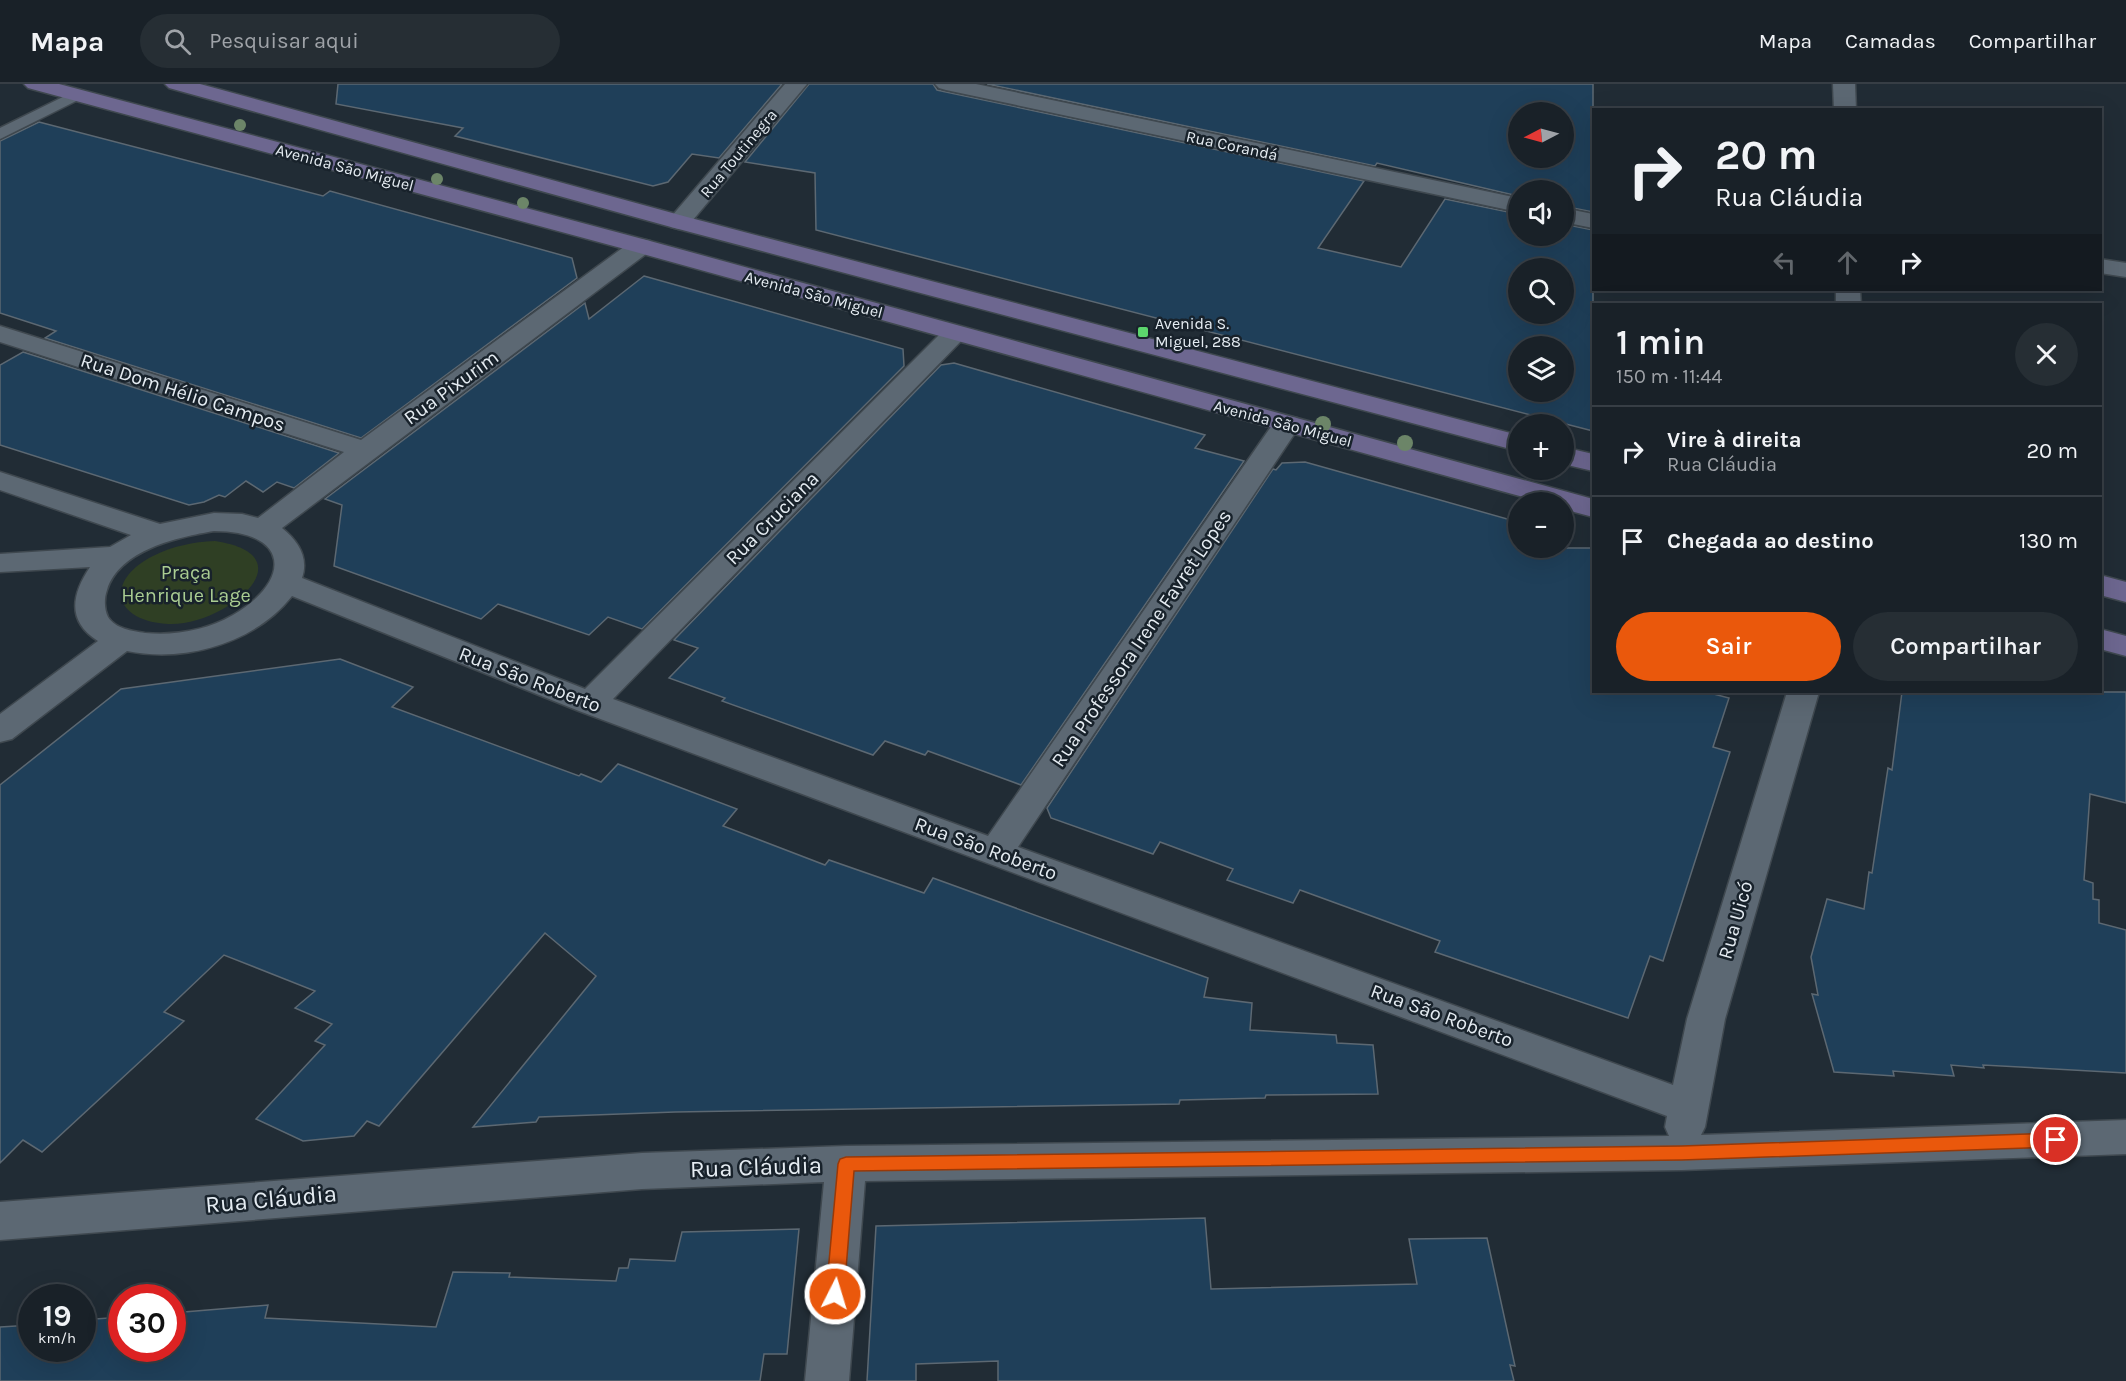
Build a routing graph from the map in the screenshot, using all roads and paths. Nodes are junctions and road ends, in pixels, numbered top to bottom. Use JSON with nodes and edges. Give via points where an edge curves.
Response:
{"nodes":[{"id":1,"x":34,"y":84,"type":"edge"},
{"id":2,"x":176,"y":84,"type":"edge"},
{"id":3,"x":796,"y":84,"type":"edge"},
{"id":4,"x":946,"y":84,"type":"edge"},
{"id":5,"x":1844,"y":84,"type":"edge"},
{"id":6,"x":77,"y":95,"type":"junction"},
{"id":7,"x":232,"y":99,"type":"junction"},
{"id":8,"x":1845,"y":108,"type":"edge"},
{"id":9,"x":186,"y":124,"type":"junction"},
{"id":10,"x":0,"y":134,"type":"edge"},
{"id":11,"x":1508,"y":203,"type":"edge"},
{"id":12,"x":1574,"y":217,"type":"edge"},
{"id":13,"x":1592,"y":221,"type":"edge"},
{"id":14,"x":680,"y":222,"type":"junction"},
{"id":15,"x":641,"y":246,"type":"junction"},
{"id":16,"x":2102,"y":266,"type":"edge"},
{"id":17,"x":2126,"y":270,"type":"edge"},
{"id":18,"x":955,"y":333,"type":"junction"},
{"id":19,"x":0,"y":334,"type":"edge"},
{"id":20,"x":1287,"y":424,"type":"junction"},
{"id":21,"x":1508,"y":440,"type":"edge"},
{"id":22,"x":365,"y":450,"type":"junction"},
{"id":23,"x":1574,"y":458,"type":"edge"},
{"id":24,"x":1592,"y":463,"type":"edge"},
{"id":25,"x":0,"y":481,"type":"edge"},
{"id":26,"x":1592,"y":508,"type":"edge"},
{"id":27,"x":262,"y":529,"type":"junction"},
{"id":28,"x":159,"y":534,"type":"junction"},
{"id":29,"x":118,"y":556,"type":"junction"},
{"id":30,"x":0,"y":563,"type":"edge"},
{"id":31,"x":286,"y":583,"type":"junction"},
{"id":32,"x":2102,"y":586,"type":"edge"},
{"id":33,"x":2126,"y":592,"type":"edge"},
{"id":34,"x":122,"y":639,"type":"junction"},
{"id":35,"x":2102,"y":640,"type":"edge"},
{"id":36,"x":2126,"y":646,"type":"edge"},
{"id":37,"x":1803,"y":693,"type":"edge"},
{"id":38,"x":590,"y":703,"type":"junction"},
{"id":39,"x":0,"y":730,"type":"edge"},
{"id":40,"x":996,"y":852,"type":"junction"},
{"id":41,"x":1688,"y":1107,"type":"junction"},
{"id":42,"x":2126,"y":1137,"type":"edge"},
{"id":43,"x":1682,"y":1153,"type":"junction"},
{"id":44,"x":846,"y":1164,"type":"junction"},
{"id":45,"x":0,"y":1221,"type":"edge"},
{"id":46,"x":827,"y":1381,"type":"edge"}],
"edges":[{"from":1,"to":6,"type":"main road","name":"Avenida São Miguel"},
{"from":2,"to":7,"type":"main road","name":"Avenida São Miguel"},
{"from":3,"to":14,"type":"street","name":"Rua Toutinegra"},
{"from":4,"to":11,"type":"street","name":"Rua Corandá"},
{"from":5,"to":8,"type":"street"},
{"from":6,"to":9,"type":"main road","name":"Avenida São Miguel"},
{"from":6,"to":10,"type":"lane"},
{"from":7,"to":9,"type":"main road"},
{"from":7,"to":14,"type":"main road","name":"Avenida São Miguel"},
{"from":9,"to":15,"type":"main road","name":"Avenida São Miguel"},
{"from":12,"to":13,"type":"street"},
{"from":14,"to":21,"type":"main road","name":"Avenida São Miguel"},
{"from":15,"to":18,"type":"main road","name":"Avenida São Miguel"},
{"from":15,"to":22,"type":"street","name":"Rua Pixurim"},
{"from":16,"to":17,"type":"street"},
{"from":18,"to":20,"type":"main road","name":"Avenida São Miguel"},
{"from":18,"to":38,"type":"street","name":"Rua Cruciana"},
{"from":19,"to":22,"type":"street","name":"Rua Dom Hélio Campos"},
{"from":20,"to":26,"type":"main road","name":"Avenida São Miguel"},
{"from":20,"to":40,"type":"street","name":"Rua Professora Irene Favret Lopes"},
{"from":22,"to":27,"type":"street","name":"Rua Pixurim"},
{"from":23,"to":24,"type":"main road"},
{"from":25,"to":28,"type":"street"},
{"from":27,"to":28,"type":"street","via":[[214,522]]},
{"from":27,"to":31,"type":"street","via":[[279,538],[289,551],[291,566]]},
{"from":28,"to":29,"type":"street"},
{"from":29,"to":30,"type":"street"},
{"from":29,"to":34,"type":"street","via":[[99,575],[90,594],[89,613],[101,628]]},
{"from":31,"to":34,"type":"street","via":[[270,603],[246,621],[216,635],[149,645]]},
{"from":31,"to":38,"type":"street","name":"Rua São Roberto"},
{"from":32,"to":33,"type":"main road"},
{"from":34,"to":39,"type":"street"},
{"from":35,"to":36,"type":"main road"},
{"from":37,"to":41,"type":"street","name":"Rua Uicó","via":[[1706,1019]]},
{"from":38,"to":40,"type":"street","name":"Rua São Roberto"},
{"from":40,"to":41,"type":"street","name":"Rua São Roberto"},
{"from":41,"to":43,"type":"street","name":"Rua Uicó"},
{"from":42,"to":43,"type":"street","name":"Rua Cláudia"},
{"from":43,"to":44,"type":"street","name":"Rua Cláudia"},
{"from":44,"to":45,"type":"street","name":"Rua Cláudia","via":[[642,1171]]},
{"from":44,"to":46,"type":"street"}]}
